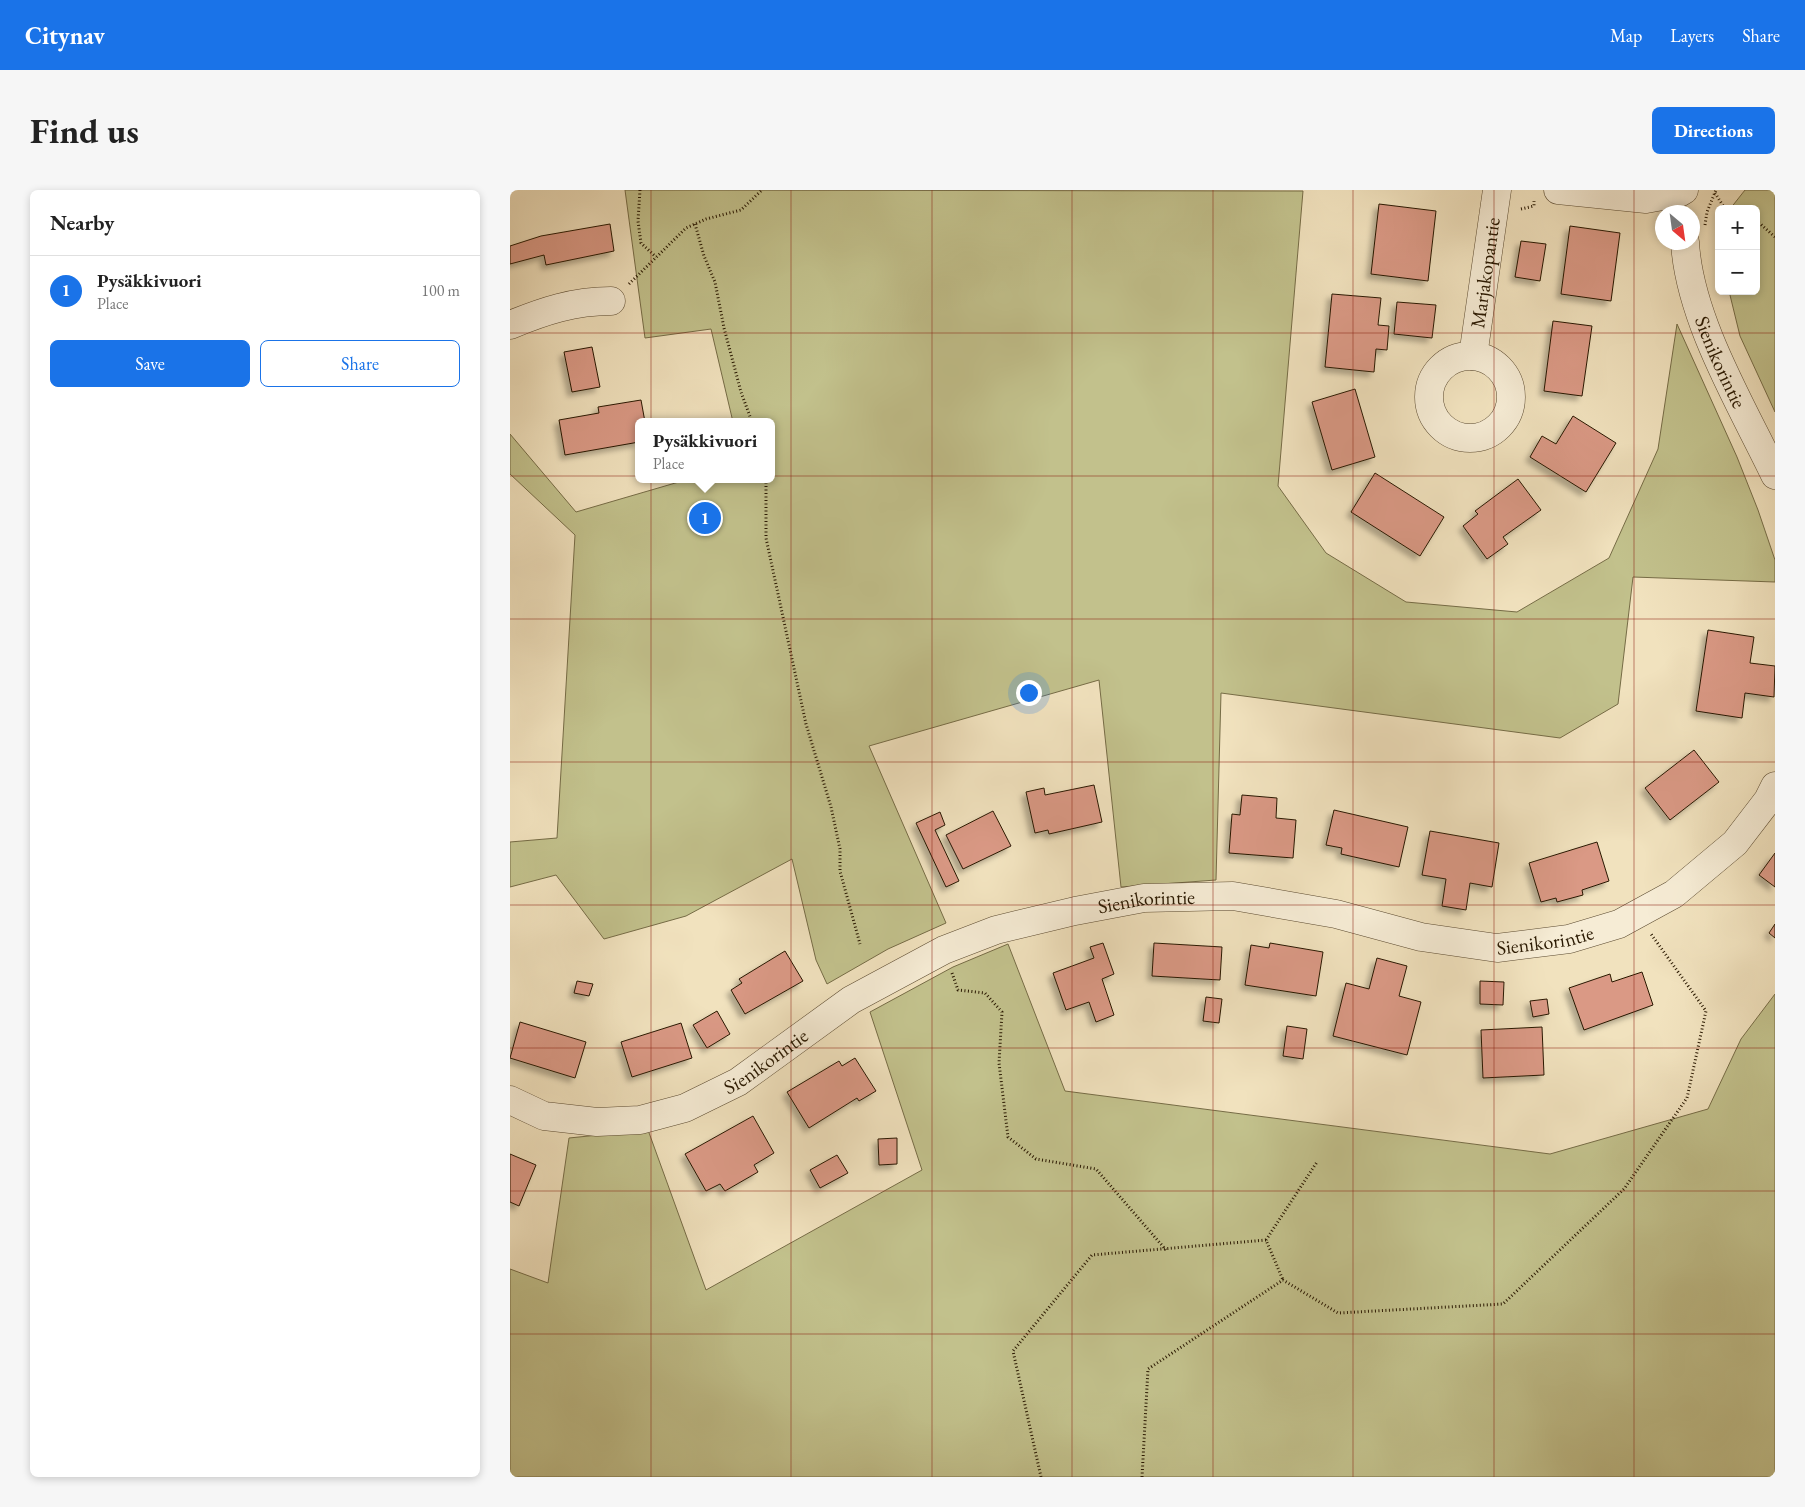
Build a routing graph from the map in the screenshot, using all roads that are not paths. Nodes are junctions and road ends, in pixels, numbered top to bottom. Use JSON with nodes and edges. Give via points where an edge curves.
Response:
{"nodes":[{"id":1,"x":1497,"y":190,"type":"edge"},
{"id":2,"x":1558,"y":190,"type":"edge"},
{"id":3,"x":1682,"y":198,"type":"edge"},
{"id":4,"x":1686,"y":250,"type":"edge"},
{"id":5,"x":612,"y":301,"type":"road end"},
{"id":6,"x":510,"y":325,"type":"edge"},
{"id":7,"x":1473,"y":356,"type":"dead end"},
{"id":8,"x":1775,"y":475,"type":"edge"},
{"id":9,"x":1775,"y":786,"type":"edge"},
{"id":10,"x":510,"y":1100,"type":"edge"}],
"edges":[{"from":1,"to":7,"type":"street","name":"Marjakopantie"},
{"from":2,"to":3,"type":"street"},
{"from":4,"to":8,"type":"street","name":"Sienikorintie","via":[[1690,281],[1712,342]]},
{"from":5,"to":6,"type":"street","via":[[585,301],[552,308]]},
{"from":9,"to":10,"type":"street","name":"Sienikorintie","via":[[1735,843],[1674,894],[1619,924],[1569,939],[1497,948],[1421,937],[1336,914],[1233,896],[1144,898],[996,930],[944,950],[851,1000],[738,1082],[685,1108],[640,1120],[597,1122],[544,1116]]}]}
